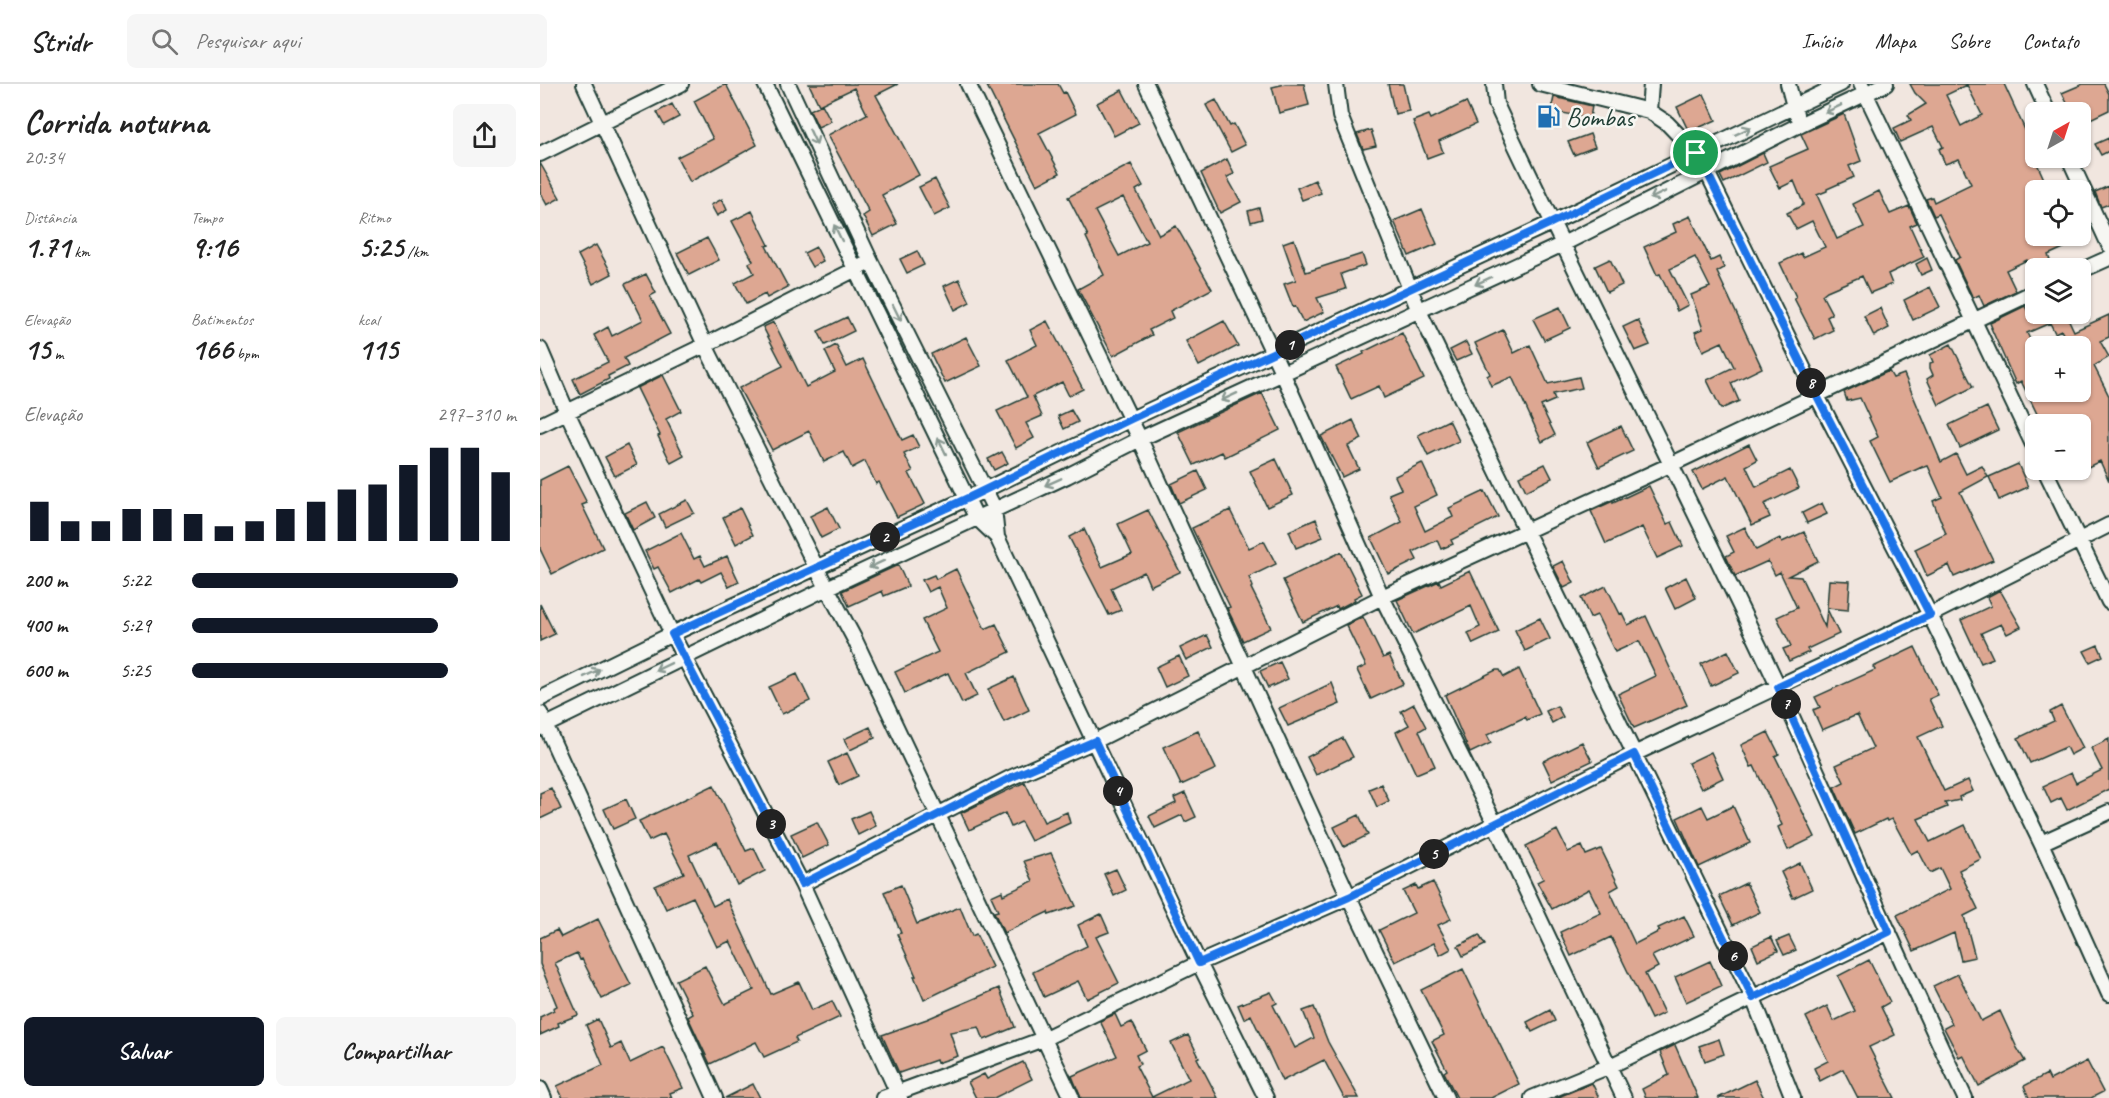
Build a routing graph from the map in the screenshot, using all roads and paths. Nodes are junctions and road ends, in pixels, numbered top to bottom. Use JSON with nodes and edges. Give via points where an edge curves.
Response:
{"nodes":[{"id":1,"x":584,"y":84,"type":"edge"},
{"id":2,"x":681,"y":84,"type":"edge"},
{"id":3,"x":765,"y":84,"type":"edge"},
{"id":4,"x":788,"y":84,"type":"edge"},
{"id":5,"x":968,"y":84,"type":"edge"},
{"id":6,"x":1146,"y":84,"type":"edge"},
{"id":7,"x":1336,"y":84,"type":"edge"},
{"id":8,"x":1494,"y":84,"type":"edge"},
{"id":9,"x":1540,"y":84,"type":"edge"},
{"id":10,"x":1651,"y":84,"type":"edge"},
{"id":11,"x":1788,"y":84,"type":"edge"},
{"id":12,"x":1841,"y":84,"type":"edge"},
{"id":13,"x":1886,"y":84,"type":"edge"},
{"id":14,"x":2035,"y":84,"type":"edge"},
{"id":15,"x":1863,"y":89,"type":"edge"},
{"id":16,"x":2043,"y":102,"type":"edge"},
{"id":17,"x":1793,"y":107,"type":"junction"},
{"id":18,"x":1648,"y":111,"type":"junction"},
{"id":19,"x":602,"y":123,"type":"junction"},
{"id":20,"x":1801,"y":124,"type":"junction"},
{"id":21,"x":1696,"y":153,"type":"junction"},
{"id":22,"x":540,"y":154,"type":"edge"},
{"id":23,"x":2074,"y":168,"type":"edge"},
{"id":24,"x":1707,"y":172,"type":"junction"},
{"id":25,"x":1551,"y":223,"type":"junction"},
{"id":26,"x":1563,"y":243,"type":"junction"},
{"id":27,"x":2109,"y":245,"type":"edge"},
{"id":28,"x":2109,"y":258,"type":"edge"},
{"id":29,"x":871,"y":262,"type":"junction"},
{"id":30,"x":2091,"y":266,"type":"edge"},
{"id":31,"x":856,"y":269,"type":"junction"},
{"id":32,"x":1409,"y":288,"type":"junction"},
{"id":33,"x":2025,"y":296,"type":"edge"},
{"id":34,"x":1419,"y":310,"type":"junction"},
{"id":35,"x":1972,"y":319,"type":"junction"},
{"id":36,"x":705,"y":345,"type":"junction"},
{"id":37,"x":540,"y":349,"type":"edge"},
{"id":38,"x":1272,"y":353,"type":"junction"},
{"id":39,"x":1282,"y":372,"type":"junction"},
{"id":40,"x":1816,"y":394,"type":"junction"},
{"id":41,"x":567,"y":412,"type":"junction"},
{"id":42,"x":1131,"y":419,"type":"junction"},
{"id":43,"x":540,"y":425,"type":"edge"},
{"id":44,"x":2025,"y":428,"type":"edge"},
{"id":45,"x":1140,"y":439,"type":"junction"},
{"id":46,"x":1672,"y":464,"type":"junction"},
{"id":47,"x":2049,"y":480,"type":"edge"},
{"id":48,"x":984,"y":490,"type":"junction"},
{"id":49,"x":968,"y":498,"type":"junction"},
{"id":50,"x":994,"y":508,"type":"junction"},
{"id":51,"x":976,"y":517,"type":"junction"},
{"id":52,"x":2109,"y":525,"type":"edge"},
{"id":53,"x":1526,"y":530,"type":"junction"},
{"id":54,"x":997,"y":537,"type":"junction"},
{"id":55,"x":2078,"y":540,"type":"junction"},
{"id":56,"x":817,"y":568,"type":"junction"},
{"id":57,"x":827,"y":588,"type":"junction"},
{"id":58,"x":1382,"y":597,"type":"junction"},
{"id":59,"x":2109,"y":602,"type":"edge"},
{"id":60,"x":1930,"y":615,"type":"junction"},
{"id":61,"x":672,"y":634,"type":"junction"},
{"id":62,"x":684,"y":657,"type":"junction"},
{"id":63,"x":1243,"y":667,"type":"junction"},
{"id":64,"x":1778,"y":687,"type":"junction"},
{"id":65,"x":540,"y":699,"type":"edge"},
{"id":66,"x":542,"y":722,"type":"edge"},
{"id":67,"x":1095,"y":741,"type":"junction"},
{"id":68,"x":1634,"y":754,"type":"junction"},
{"id":69,"x":2109,"y":812,"type":"edge"},
{"id":70,"x":938,"y":816,"type":"junction"},
{"id":71,"x":1495,"y":824,"type":"junction"},
{"id":72,"x":2041,"y":843,"type":"junction"},
{"id":73,"x":802,"y":884,"type":"junction"},
{"id":74,"x":1349,"y":897,"type":"junction"},
{"id":75,"x":1889,"y":932,"type":"junction"},
{"id":76,"x":1199,"y":963,"type":"junction"},
{"id":77,"x":2109,"y":994,"type":"edge"},
{"id":78,"x":1753,"y":998,"type":"junction"},
{"id":79,"x":1042,"y":1039,"type":"junction"},
{"id":80,"x":1610,"y":1066,"type":"junction"},
{"id":81,"x":540,"y":1089,"type":"edge"},
{"id":82,"x":899,"y":1096,"type":"edge"},
{"id":83,"x":544,"y":1098,"type":"edge"},
{"id":84,"x":715,"y":1098,"type":"edge"},
{"id":85,"x":884,"y":1098,"type":"edge"},
{"id":86,"x":1072,"y":1098,"type":"edge"},
{"id":87,"x":1266,"y":1098,"type":"edge"},
{"id":88,"x":1446,"y":1098,"type":"edge"},
{"id":89,"x":1532,"y":1098,"type":"edge"},
{"id":90,"x":1624,"y":1098,"type":"edge"},
{"id":91,"x":1793,"y":1098,"type":"edge"},
{"id":92,"x":1965,"y":1098,"type":"edge"}],
"edges":[{"from":1,"to":19,"type":"street"},
{"from":2,"to":19,"type":"street"},
{"from":31,"to":3,"type":"street","one_way":true},
{"from":4,"to":29,"type":"street","one_way":true},
{"from":5,"to":42,"type":"street"},
{"from":6,"to":38,"type":"street"},
{"from":7,"to":32,"type":"street","via":[[1340,116]]},
{"from":8,"to":25,"type":"street","via":[[1496,104]]},
{"from":9,"to":18,"type":"street"},
{"from":10,"to":18,"type":"street"},
{"from":11,"to":17,"type":"street"},
{"from":12,"to":17,"type":"street"},
{"from":13,"to":15,"type":"street"},
{"from":14,"to":16,"type":"street"},
{"from":15,"to":20,"type":"street","one_way":true},
{"from":15,"to":35,"type":"street"},
{"from":17,"to":20,"type":"street"},
{"from":21,"to":17,"type":"street","one_way":true},
{"from":18,"to":21,"type":"street","via":[[1667,123]]},
{"from":19,"to":22,"type":"street"},
{"from":19,"to":36,"type":"street"},
{"from":20,"to":24,"type":"street"},
{"from":21,"to":24,"type":"street"},
{"from":21,"to":25,"type":"street"},
{"from":23,"to":27,"type":"street"},
{"from":24,"to":26,"type":"street","one_way":true},
{"from":24,"to":40,"type":"street"},
{"from":25,"to":26,"type":"street"},
{"from":25,"to":32,"type":"street"},
{"from":26,"to":34,"type":"street","one_way":true},
{"from":26,"to":46,"type":"street"},
{"from":28,"to":30,"type":"street"},
{"from":29,"to":31,"type":"street"},
{"from":29,"to":48,"type":"street","one_way":true},
{"from":31,"to":36,"type":"street"},
{"from":49,"to":31,"type":"street","one_way":true},
{"from":32,"to":34,"type":"street"},
{"from":32,"to":38,"type":"street"},
{"from":33,"to":35,"type":"street"},
{"from":34,"to":39,"type":"street"},
{"from":34,"to":53,"type":"street"},
{"from":35,"to":40,"type":"street"},
{"from":35,"to":44,"type":"street"},
{"from":36,"to":41,"type":"street"},
{"from":36,"to":56,"type":"street"},
{"from":37,"to":41,"type":"street"},
{"from":38,"to":39,"type":"street"},
{"from":38,"to":42,"type":"street"},
{"from":39,"to":45,"type":"street","one_way":true},
{"from":39,"to":58,"type":"street"},
{"from":40,"to":46,"type":"street"},
{"from":40,"to":60,"type":"street"},
{"from":41,"to":43,"type":"street"},
{"from":41,"to":61,"type":"street"},
{"from":42,"to":45,"type":"street"},
{"from":42,"to":48,"type":"street"},
{"from":45,"to":50,"type":"street","one_way":true},
{"from":45,"to":63,"type":"street"},
{"from":46,"to":53,"type":"street"},
{"from":46,"to":64,"type":"street"},
{"from":47,"to":55,"type":"street"},
{"from":48,"to":49,"type":"street"},
{"from":48,"to":50,"type":"street"},
{"from":49,"to":51,"type":"street"},
{"from":49,"to":56,"type":"street"},
{"from":50,"to":51,"type":"street"},
{"from":50,"to":54,"type":"street"},
{"from":51,"to":54,"type":"street"},
{"from":51,"to":57,"type":"street","one_way":true},
{"from":52,"to":55,"type":"street"},
{"from":53,"to":58,"type":"street"},
{"from":53,"to":68,"type":"street"},
{"from":54,"to":67,"type":"street"},
{"from":55,"to":59,"type":"street"},
{"from":55,"to":60,"type":"street"},
{"from":56,"to":57,"type":"street"},
{"from":56,"to":61,"type":"street"},
{"from":57,"to":62,"type":"street"},
{"from":57,"to":70,"type":"street"},
{"from":58,"to":63,"type":"street"},
{"from":58,"to":71,"type":"street"},
{"from":60,"to":64,"type":"street"},
{"from":60,"to":72,"type":"street"},
{"from":61,"to":62,"type":"street"},
{"from":65,"to":61,"type":"street","one_way":true},
{"from":62,"to":66,"type":"street","one_way":true},
{"from":62,"to":73,"type":"street"},
{"from":63,"to":67,"type":"street"},
{"from":63,"to":74,"type":"street"},
{"from":64,"to":68,"type":"street"},
{"from":64,"to":75,"type":"street"},
{"from":66,"to":84,"type":"street"},
{"from":67,"to":70,"type":"street","via":[[1010,778]]},
{"from":67,"to":76,"type":"street"},
{"from":68,"to":71,"type":"street"},
{"from":68,"to":78,"type":"street"},
{"from":69,"to":72,"type":"street"},
{"from":70,"to":73,"type":"street"},
{"from":70,"to":79,"type":"street"},
{"from":71,"to":74,"type":"street"},
{"from":71,"to":80,"type":"street"},
{"from":72,"to":77,"type":"street"},
{"from":73,"to":82,"type":"street"},
{"from":74,"to":76,"type":"street"},
{"from":74,"to":88,"type":"street"},
{"from":75,"to":78,"type":"street"},
{"from":75,"to":92,"type":"street"},
{"from":76,"to":79,"type":"street"},
{"from":76,"to":87,"type":"street"},
{"from":78,"to":80,"type":"street"},
{"from":78,"to":91,"type":"street"},
{"from":79,"to":82,"type":"street"},
{"from":79,"to":86,"type":"street"},
{"from":80,"to":89,"type":"street"},
{"from":80,"to":90,"type":"street"},
{"from":81,"to":83,"type":"street"},
{"from":82,"to":85,"type":"street"}]}
